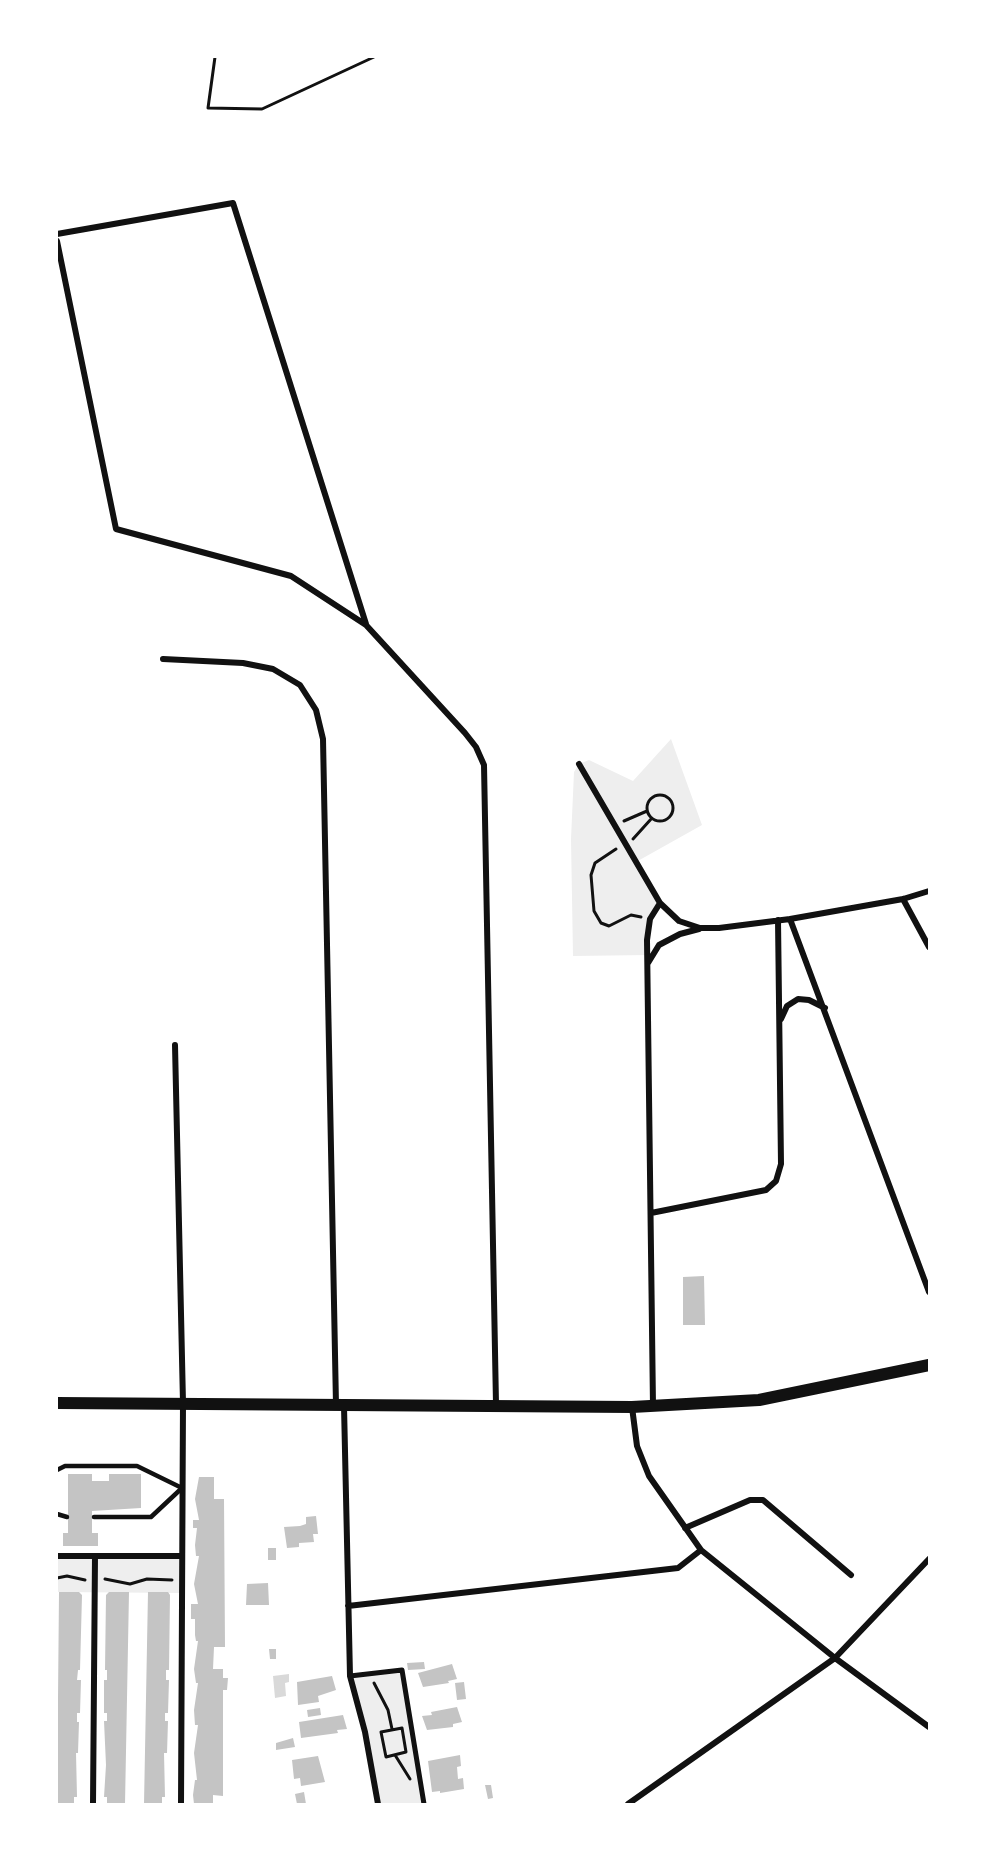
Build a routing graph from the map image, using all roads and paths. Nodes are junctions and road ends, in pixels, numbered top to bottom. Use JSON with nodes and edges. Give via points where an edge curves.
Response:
{"nodes":[{"id":1,"x":215,"y":57,"type":"edge"},
{"id":2,"x":374,"y":57,"type":"edge"},
{"id":3,"x":57,"y":234,"type":"edge"},
{"id":4,"x":57,"y":241,"type":"edge"},
{"id":5,"x":366,"y":625,"type":"junction"},
{"id":6,"x":163,"y":659,"type":"dead end"},
{"id":7,"x":579,"y":764,"type":"dead end"},
{"id":8,"x":647,"y":811,"type":"junction"},
{"id":9,"x":652,"y":818,"type":"junction"},
{"id":10,"x":614,"y":825,"type":"junction"},
{"id":11,"x":625,"y":844,"type":"junction"},
{"id":12,"x":929,"y":891,"type":"edge"},
{"id":13,"x":903,"y":899,"type":"junction"},
{"id":14,"x":660,"y":903,"type":"junction"},
{"id":15,"x":650,"y":919,"type":"junction"},
{"id":16,"x":790,"y":919,"type":"junction"},
{"id":17,"x":778,"y":920,"type":"junction"},
{"id":18,"x":700,"y":928,"type":"junction"},
{"id":19,"x":929,"y":947,"type":"edge"},
{"id":20,"x":648,"y":964,"type":"junction"},
{"id":21,"x":825,"y":1008,"type":"junction"},
{"id":22,"x":779,"y":1022,"type":"junction"},
{"id":23,"x":175,"y":1045,"type":"dead end"},
{"id":24,"x":651,"y":1213,"type":"junction"},
{"id":25,"x":929,"y":1292,"type":"edge"},
{"id":26,"x":929,"y":1365,"type":"edge"},
{"id":27,"x":57,"y":1396,"type":"edge"},
{"id":28,"x":57,"y":1403,"type":"edge"},
{"id":29,"x":105,"y":1403,"type":"junction"},
{"id":30,"x":183,"y":1403,"type":"junction"},
{"id":31,"x":496,"y":1404,"type":"junction"},
{"id":32,"x":340,"y":1406,"type":"junction"},
{"id":33,"x":653,"y":1406,"type":"junction"},
{"id":34,"x":632,"y":1407,"type":"junction"},
{"id":35,"x":57,"y":1470,"type":"edge"},
{"id":36,"x":182,"y":1488,"type":"junction"},
{"id":37,"x":57,"y":1514,"type":"edge"},
{"id":38,"x":67,"y":1517,"type":"dead end"},
{"id":39,"x":94,"y":1517,"type":"dead end"},
{"id":40,"x":685,"y":1528,"type":"junction"},
{"id":41,"x":701,"y":1550,"type":"junction"},
{"id":42,"x":57,"y":1556,"type":"edge"},
{"id":43,"x":95,"y":1556,"type":"junction"},
{"id":44,"x":181,"y":1556,"type":"junction"},
{"id":45,"x":929,"y":1559,"type":"edge"},
{"id":46,"x":851,"y":1575,"type":"dead end"},
{"id":47,"x":57,"y":1578,"type":"edge"},
{"id":48,"x":95,"y":1582,"type":"junction"},
{"id":49,"x":181,"y":1582,"type":"junction"},
{"id":50,"x":348,"y":1606,"type":"junction"},
{"id":51,"x":835,"y":1658,"type":"junction"},
{"id":52,"x":368,"y":1674,"type":"junction"},
{"id":53,"x":351,"y":1676,"type":"junction"},
{"id":54,"x":929,"y":1727,"type":"edge"},
{"id":55,"x":392,"y":1730,"type":"junction"},
{"id":56,"x":395,"y":1755,"type":"junction"},
{"id":57,"x":421,"y":1786,"type":"junction"},
{"id":58,"x":93,"y":1804,"type":"edge"},
{"id":59,"x":181,"y":1804,"type":"edge"},
{"id":60,"x":378,"y":1804,"type":"edge"},
{"id":61,"x":424,"y":1804,"type":"edge"},
{"id":62,"x":628,"y":1804,"type":"edge"}],
"edges":[{"from":1,"to":2,"type":"path","via":[[208,108],[262,110]]},
{"from":3,"to":5,"type":"street","via":[[233,203]]},
{"from":4,"to":5,"type":"street","via":[[116,529],[291,576]]},
{"from":5,"to":31,"type":"street","via":[[465,733],[484,765]]},
{"from":6,"to":32,"type":"street","via":[[243,663],[273,669],[300,685],[316,710],[323,739]]},
{"from":7,"to":10,"type":"street"},
{"from":8,"to":9,"type":"path"},
{"from":8,"to":9,"type":"path","via":[[648,803],[657,795],[666,796],[673,803],[668,819],[660,822]]},
{"from":8,"to":10,"type":"path"},
{"from":9,"to":11,"type":"path"},
{"from":10,"to":11,"type":"street"},
{"from":11,"to":14,"type":"street"},
{"from":11,"to":15,"type":"path","via":[[595,863],[591,875],[594,911],[601,923],[609,926],[631,915]]},
{"from":12,"to":13,"type":"street"},
{"from":13,"to":16,"type":"street"},
{"from":13,"to":19,"type":"street"},
{"from":14,"to":15,"type":"street"},
{"from":14,"to":18,"type":"street","via":[[679,921]]},
{"from":15,"to":20,"type":"street"},
{"from":16,"to":17,"type":"street"},
{"from":16,"to":21,"type":"street"},
{"from":17,"to":18,"type":"street"},
{"from":17,"to":22,"type":"street"},
{"from":18,"to":20,"type":"street","via":[[659,945]]},
{"from":20,"to":24,"type":"street"},
{"from":21,"to":22,"type":"street","via":[[798,999],[787,1006]]},
{"from":21,"to":25,"type":"street"},
{"from":22,"to":24,"type":"street","via":[[781,1164],[776,1181],[766,1190]]},
{"from":23,"to":30,"type":"street"},
{"from":24,"to":33,"type":"street"},
{"from":26,"to":33,"type":"main road","via":[[759,1400]]},
{"from":27,"to":29,"type":"main road"},
{"from":28,"to":29,"type":"main road"},
{"from":29,"to":30,"type":"main road"},
{"from":30,"to":32,"type":"main road"},
{"from":30,"to":36,"type":"street"},
{"from":31,"to":32,"type":"main road"},
{"from":31,"to":34,"type":"main road"},
{"from":32,"to":50,"type":"street"},
{"from":33,"to":34,"type":"main road"},
{"from":34,"to":40,"type":"street","via":[[637,1446],[649,1476]]},
{"from":35,"to":36,"type":"lane","via":[[65,1466],[137,1466]]},
{"from":36,"to":39,"type":"lane","via":[[151,1517]]},
{"from":36,"to":44,"type":"street"},
{"from":37,"to":38,"type":"lane"},
{"from":40,"to":41,"type":"street"},
{"from":40,"to":46,"type":"street","via":[[750,1500],[763,1500]]},
{"from":41,"to":50,"type":"street","via":[[678,1568]]},
{"from":41,"to":51,"type":"street"},
{"from":42,"to":43,"type":"street"},
{"from":43,"to":44,"type":"street"},
{"from":43,"to":48,"type":"street"},
{"from":44,"to":49,"type":"street"},
{"from":45,"to":51,"type":"street"},
{"from":47,"to":48,"type":"path","via":[[67,1576]]},
{"from":48,"to":49,"type":"path","via":[[105,1579],[130,1584],[162,1578]]},
{"from":48,"to":58,"type":"street"},
{"from":49,"to":59,"type":"street"},
{"from":50,"to":53,"type":"street"},
{"from":51,"to":54,"type":"street"},
{"from":51,"to":62,"type":"street"},
{"from":52,"to":53,"type":"street"},
{"from":52,"to":55,"type":"path","via":[[382,1694]]},
{"from":52,"to":57,"type":"street","via":[[402,1670]]},
{"from":53,"to":60,"type":"street"},
{"from":55,"to":56,"type":"path","via":[[381,1732],[386,1757]]},
{"from":55,"to":56,"type":"path","via":[[402,1728],[406,1752]]},
{"from":56,"to":57,"type":"path","via":[[408,1778]]},
{"from":57,"to":61,"type":"street"}]}
